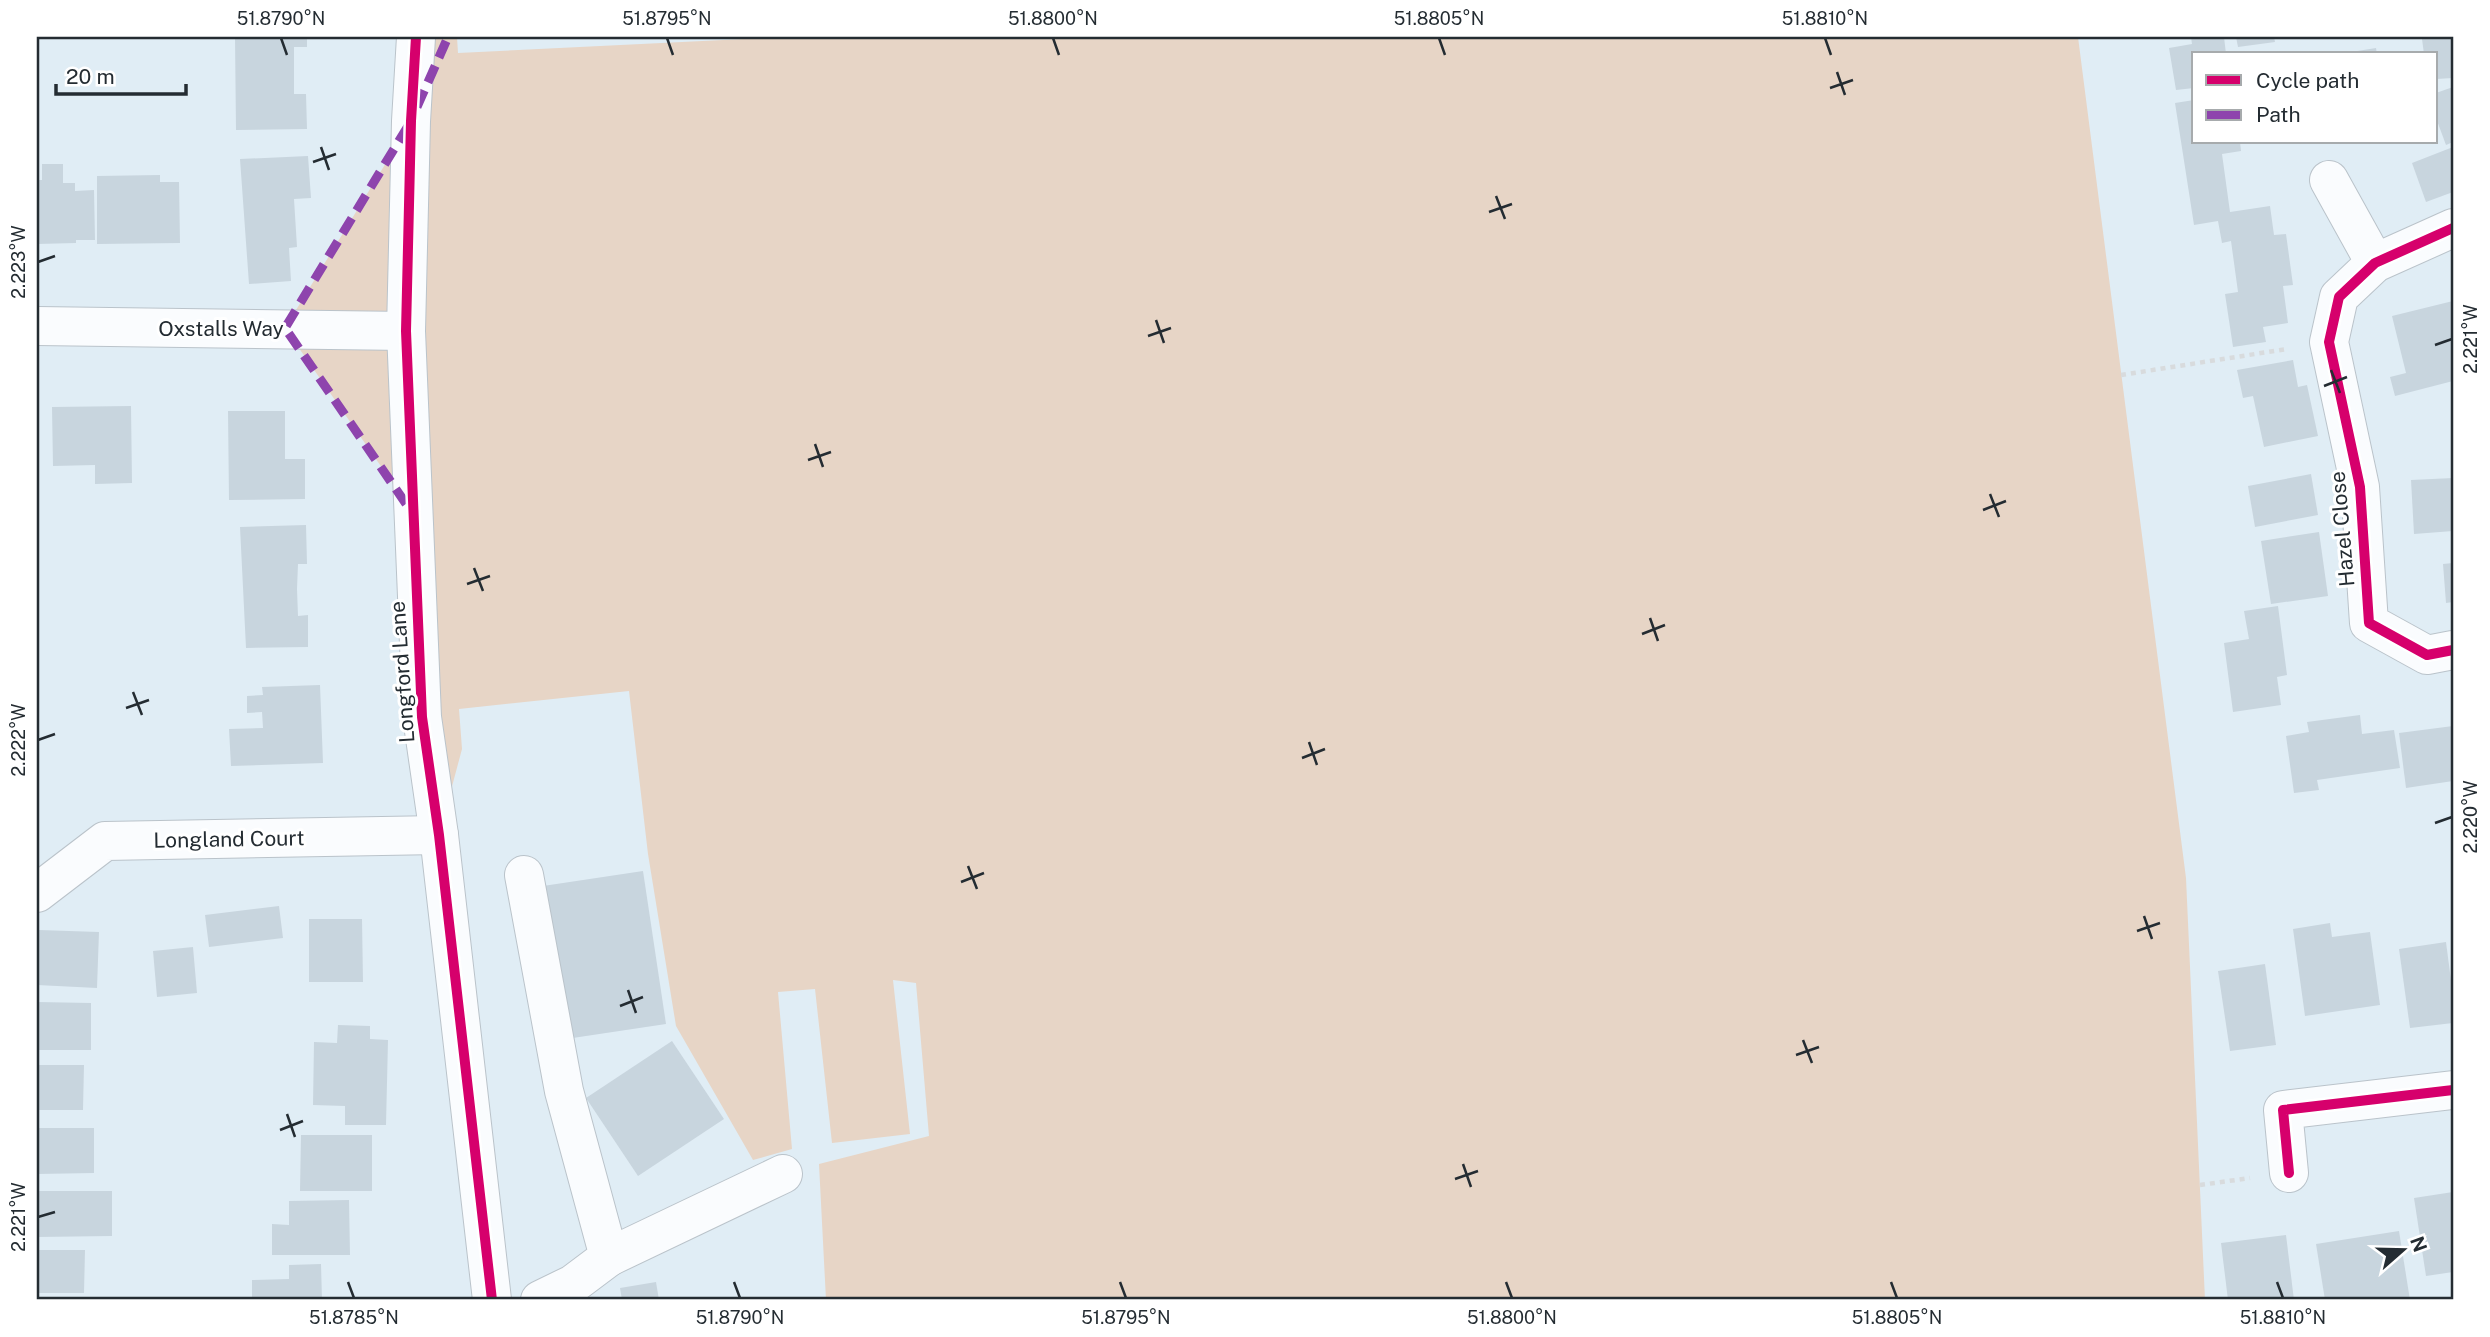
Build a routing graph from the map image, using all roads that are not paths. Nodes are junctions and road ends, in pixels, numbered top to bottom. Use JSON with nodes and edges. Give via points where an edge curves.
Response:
{"nodes":[{"id":1,"x":422,"y":43,"type":"edge"},
{"id":2,"x":2329,"y":180,"type":"dead end"},
{"id":3,"x":2453,"y":229,"type":"edge"},
{"id":4,"x":2375,"y":263,"type":"junction"},
{"id":5,"x":37,"y":326,"type":"edge"},
{"id":6,"x":406,"y":331,"type":"junction"},
{"id":7,"x":2453,"y":650,"type":"edge"},
{"id":8,"x":439,"y":835,"type":"junction"},
{"id":9,"x":524,"y":875,"type":"dead end"},
{"id":10,"x":37,"y":893,"type":"edge"},
{"id":11,"x":2453,"y":1090,"type":"edge"},
{"id":12,"x":2289,"y":1173,"type":"dead end"},
{"id":13,"x":783,"y":1174,"type":"dead end"},
{"id":14,"x":609,"y":1257,"type":"junction"},
{"id":15,"x":492,"y":1300,"type":"edge"},
{"id":16,"x":540,"y":1300,"type":"edge"}],
"edges":[{"from":1,"to":6,"type":"street","name":"Longford Lane","via":[[411,121]]},
{"from":2,"to":4,"type":"street"},
{"from":3,"to":4,"type":"street"},
{"from":4,"to":7,"type":"street","name":"Hazel Close","via":[[2339,296],[2329,342],[2361,486],[2369,623],[2427,655]]},
{"from":5,"to":6,"type":"street","name":"Oxstalls Way"},
{"from":6,"to":8,"type":"street","name":"Longford Lane","via":[[422,717]]},
{"from":8,"to":10,"type":"street","name":"Longland Court","via":[[105,841]]},
{"from":8,"to":15,"type":"street","name":"Longford Lane"},
{"from":9,"to":14,"type":"street","via":[[564,1091]]},
{"from":11,"to":12,"type":"street","via":[[2283,1110]]},
{"from":13,"to":14,"type":"street"},
{"from":14,"to":16,"type":"street","via":[[573,1284]]}]}
